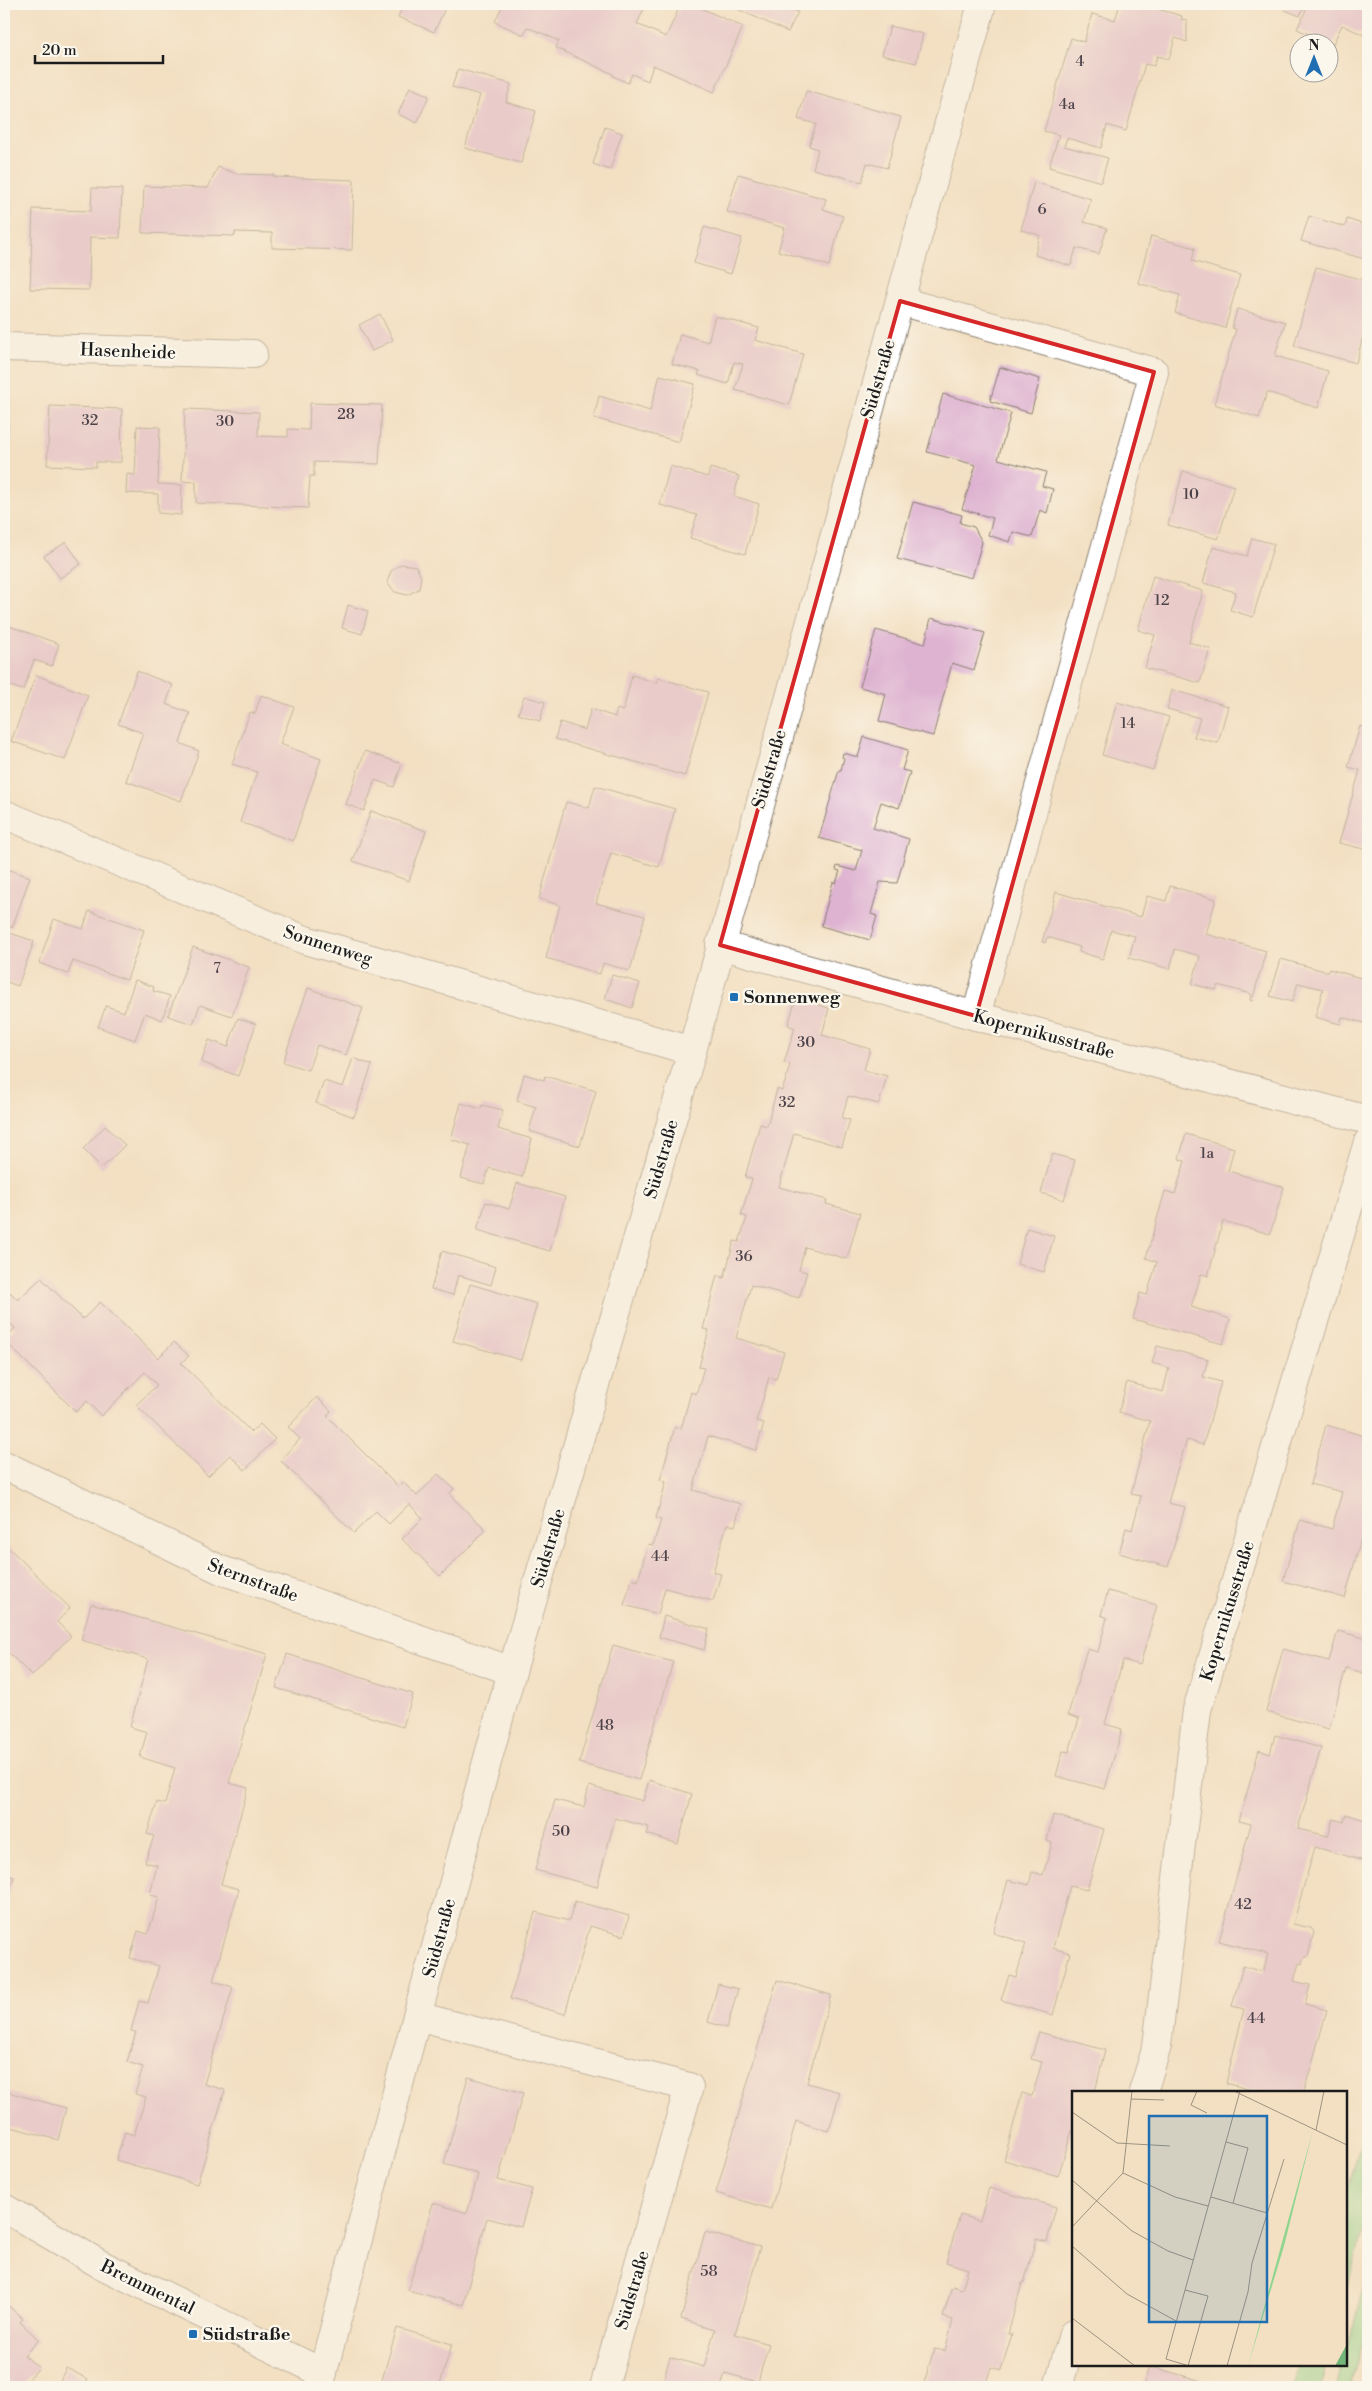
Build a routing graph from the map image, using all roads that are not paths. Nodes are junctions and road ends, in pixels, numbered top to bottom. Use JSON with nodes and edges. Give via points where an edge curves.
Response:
{"nodes":[{"id":1,"x":982,"y":4,"type":"edge"},
{"id":2,"x":900,"y":302,"type":"junction"},
{"id":3,"x":4,"y":347,"type":"edge"},
{"id":4,"x":253,"y":354,"type":"dead end"},
{"id":5,"x":4,"y":814,"type":"edge"},
{"id":6,"x":720,"y":945,"type":"junction"},
{"id":7,"x":976,"y":1016,"type":"junction"},
{"id":8,"x":692,"y":1051,"type":"junction"},
{"id":9,"x":1368,"y":1120,"type":"edge"},
{"id":10,"x":1368,"y":1142,"type":"edge"},
{"id":11,"x":4,"y":1465,"type":"edge"},
{"id":12,"x":512,"y":1671,"type":"junction"},
{"id":13,"x":417,"y":2016,"type":"junction"},
{"id":14,"x":1143,"y":2091,"type":"edge"},
{"id":15,"x":4,"y":2208,"type":"edge"},
{"id":16,"x":1072,"y":2338,"type":"edge"},
{"id":17,"x":321,"y":2380,"type":"edge"},
{"id":18,"x":604,"y":2387,"type":"edge"},
{"id":19,"x":1058,"y":2387,"type":"edge"}],
"edges":[{"from":1,"to":2,"type":"street","name":"Südstraße"},
{"from":2,"to":6,"type":"street","name":"Südstraße"},
{"from":2,"to":7,"type":"street","via":[[1154,372]]},
{"from":3,"to":4,"type":"street","name":"Hasenheide"},
{"from":5,"to":8,"type":"street","name":"Sonnenweg","via":[[305,940]]},
{"from":6,"to":7,"type":"street","name":"Kopernikusstraße"},
{"from":6,"to":8,"type":"street","name":"Südstraße"},
{"from":7,"to":9,"type":"street","name":"Kopernikusstraße"},
{"from":8,"to":12,"type":"street","name":"Südstraße"},
{"from":10,"to":14,"type":"street","name":"Kopernikusstraße","via":[[1197,1710],[1157,2046]]},
{"from":11,"to":12,"type":"street","name":"Sternstraße","via":[[220,1570]]},
{"from":12,"to":13,"type":"street","name":"Südstraße"},
{"from":13,"to":17,"type":"street","name":"Südstraße"},
{"from":13,"to":18,"type":"street","name":"Südstraße","via":[[689,2087]]},
{"from":15,"to":17,"type":"street","name":"Bremmental","via":[[100,2264]]},
{"from":16,"to":19,"type":"street"}]}
